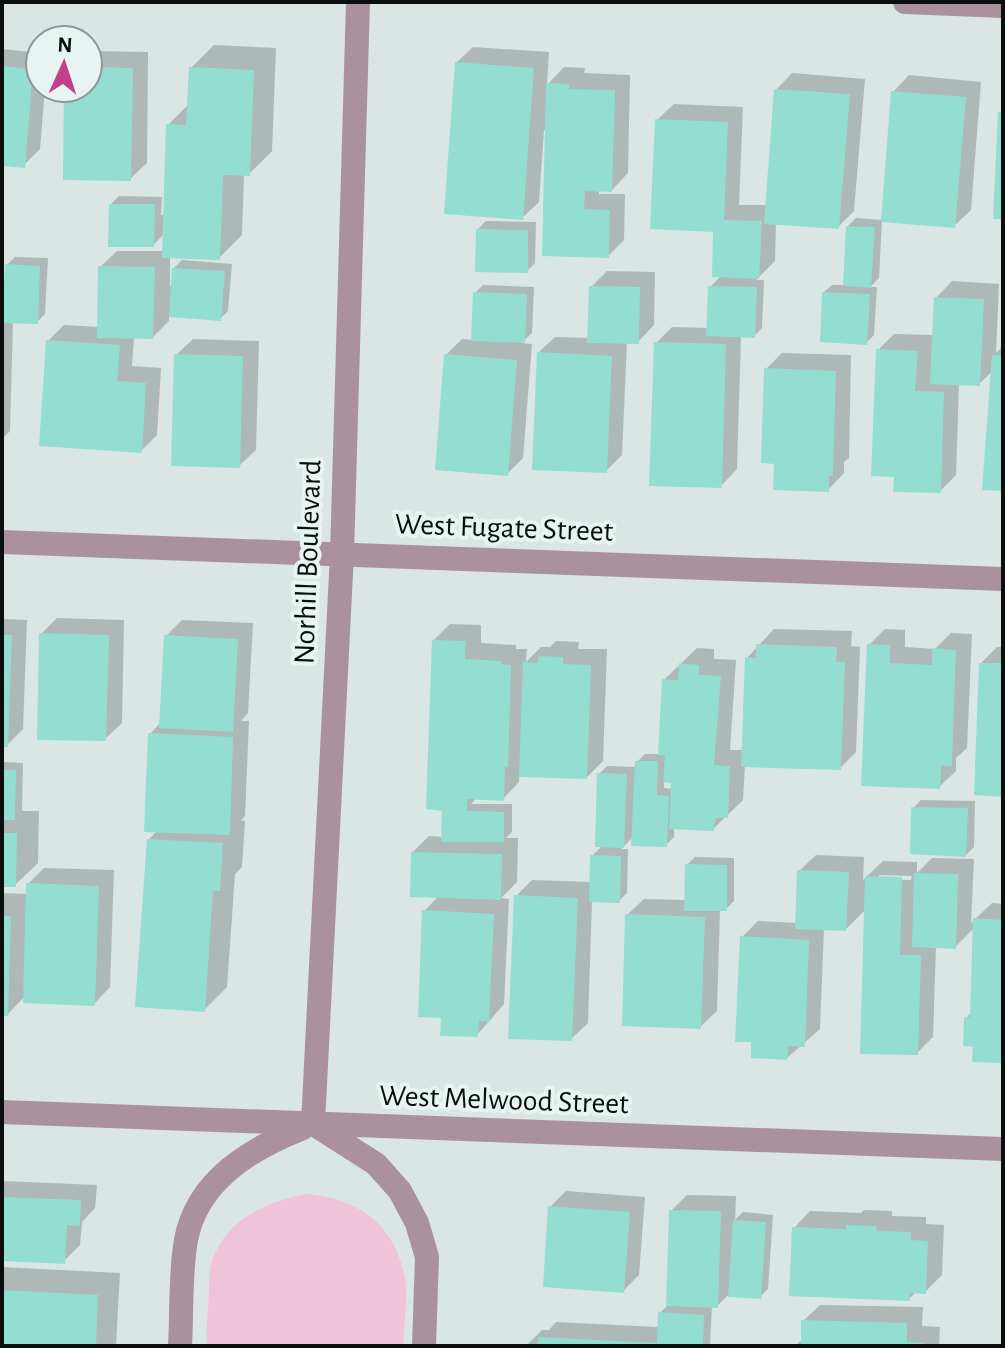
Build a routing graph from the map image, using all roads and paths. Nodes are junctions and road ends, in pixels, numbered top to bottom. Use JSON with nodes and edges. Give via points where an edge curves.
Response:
{"nodes":[{"id":1,"x":358,"y":2,"type":"edge"},
{"id":2,"x":905,"y":2,"type":"edge"},
{"id":3,"x":1003,"y":6,"type":"edge"},
{"id":4,"x":2,"y":542,"type":"edge"},
{"id":5,"x":342,"y":554,"type":"junction"},
{"id":6,"x":1003,"y":579,"type":"edge"},
{"id":7,"x":2,"y":1112,"type":"edge"},
{"id":8,"x":313,"y":1124,"type":"junction"},
{"id":9,"x":1003,"y":1149,"type":"edge"},
{"id":10,"x":180,"y":1346,"type":"edge"},
{"id":11,"x":424,"y":1346,"type":"edge"}],
"edges":[{"from":1,"to":5,"type":"street","name":"Norhill Boulevard"},
{"from":2,"to":3,"type":"street"},
{"from":4,"to":5,"type":"street","name":"West Fugate Street"},
{"from":5,"to":6,"type":"street","name":"West Fugate Street"},
{"from":5,"to":8,"type":"street","name":"Norhill Boulevard"},
{"from":7,"to":8,"type":"street","name":"West Melwood Street"},
{"from":8,"to":9,"type":"street","name":"West Melwood Street"},
{"from":8,"to":10,"type":"street","via":[[247,1153],[199,1206],[186,1238]]},
{"from":8,"to":11,"type":"street","via":[[376,1164],[400,1191],[417,1223],[427,1257]]}]}
